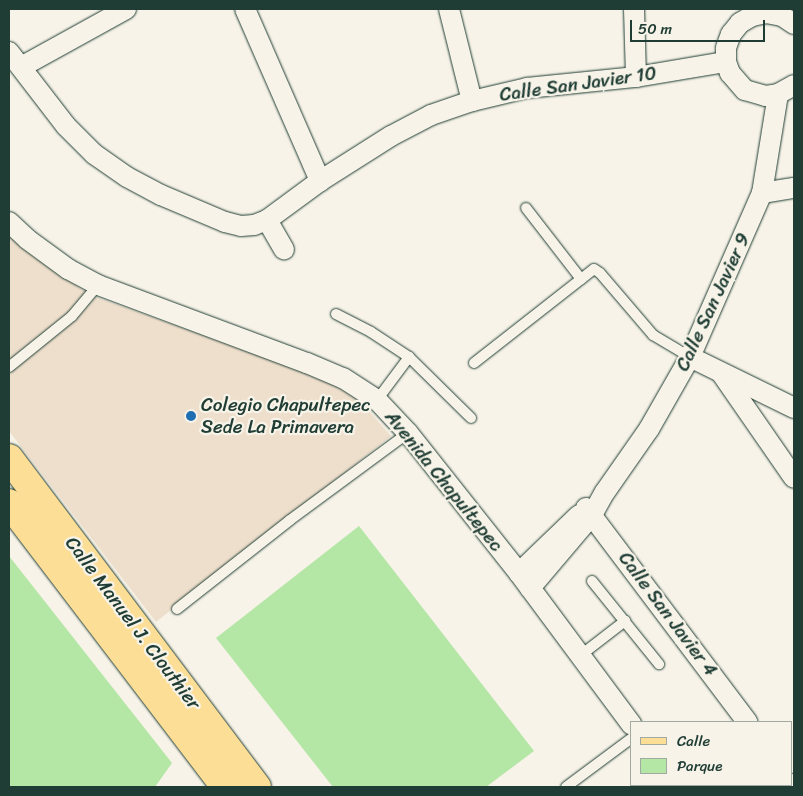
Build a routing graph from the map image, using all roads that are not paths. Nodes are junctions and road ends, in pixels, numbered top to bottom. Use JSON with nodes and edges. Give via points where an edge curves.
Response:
{"nodes":[{"id":1,"x":126,"y":9,"type":"edge"},
{"id":2,"x":244,"y":9,"type":"edge"},
{"id":3,"x":450,"y":9,"type":"edge"},
{"id":4,"x":634,"y":9,"type":"edge"},
{"id":5,"x":750,"y":12,"type":"edge"},
{"id":6,"x":794,"y":24,"type":"edge"},
{"id":7,"x":15,"y":60,"type":"edge"},
{"id":8,"x":726,"y":62,"type":"junction"},
{"id":9,"x":636,"y":77,"type":"junction"},
{"id":10,"x":786,"y":90,"type":"edge"},
{"id":11,"x":472,"y":100,"type":"junction"},
{"id":12,"x":320,"y":181,"type":"junction"},
{"id":13,"x":794,"y":188,"type":"edge"},
{"id":14,"x":762,"y":193,"type":"junction"},
{"id":15,"x":526,"y":208,"type":"dead end"},
{"id":16,"x":9,"y":222,"type":"edge"},
{"id":17,"x":260,"y":223,"type":"junction"},
{"id":18,"x":284,"y":250,"type":"dead end"},
{"id":19,"x":581,"y":279,"type":"junction"},
{"id":20,"x":98,"y":285,"type":"junction"},
{"id":21,"x":336,"y":314,"type":"dead end"},
{"id":22,"x":409,"y":357,"type":"junction"},
{"id":23,"x":690,"y":357,"type":"junction"},
{"id":24,"x":474,"y":363,"type":"dead end"},
{"id":25,"x":9,"y":367,"type":"edge"},
{"id":26,"x":722,"y":374,"type":"junction"},
{"id":27,"x":377,"y":400,"type":"junction"},
{"id":28,"x":794,"y":408,"type":"edge"},
{"id":29,"x":470,"y":418,"type":"dead end"},
{"id":30,"x":408,"y":433,"type":"junction"},
{"id":31,"x":9,"y":458,"type":"edge"},
{"id":32,"x":794,"y":478,"type":"edge"},
{"id":33,"x":9,"y":503,"type":"edge"},
{"id":34,"x":589,"y":512,"type":"junction"},
{"id":35,"x":524,"y":581,"type":"junction"},
{"id":36,"x":592,"y":581,"type":"dead end"},
{"id":37,"x":177,"y":609,"type":"dead end"},
{"id":38,"x":625,"y":621,"type":"junction"},
{"id":39,"x":581,"y":655,"type":"junction"},
{"id":40,"x":659,"y":664,"type":"dead end"},
{"id":41,"x":746,"y":721,"type":"edge"},
{"id":42,"x":630,"y":722,"type":"edge"},
{"id":43,"x":630,"y":739,"type":"edge"},
{"id":44,"x":225,"y":787,"type":"edge"},
{"id":45,"x":257,"y":787,"type":"edge"},
{"id":46,"x":566,"y":787,"type":"edge"}],
"edges":[{"from":1,"to":7,"type":"street"},
{"from":2,"to":12,"type":"street"},
{"from":3,"to":11,"type":"street"},
{"from":4,"to":9,"type":"street"},
{"from":5,"to":6,"type":"street","via":[[782,16]]},
{"from":5,"to":8,"type":"street","via":[[731,34]]},
{"from":7,"to":17,"type":"street","via":[[66,126],[94,154],[114,168],[161,195],[225,222],[241,226]]},
{"from":8,"to":9,"type":"street","name":"Calle San Javier 10"},
{"from":8,"to":10,"type":"street","via":[[736,82],[745,90],[755,94]]},
{"from":9,"to":11,"type":"street","name":"Calle San Javier 10","via":[[527,88]]},
{"from":10,"to":14,"type":"street","name":"Calle San Javier 9"},
{"from":11,"to":12,"type":"street","name":"Calle San Javier 10","via":[[431,115],[391,136]]},
{"from":12,"to":17,"type":"street","name":"Calle San Javier 10"},
{"from":13,"to":14,"type":"street"},
{"from":14,"to":23,"type":"street","name":"Calle San Javier 9"},
{"from":15,"to":19,"type":"lane"},
{"from":16,"to":20,"type":"street","name":"Avenida Chapultepec","via":[[54,259]]},
{"from":17,"to":18,"type":"street"},
{"from":19,"to":23,"type":"lane","via":[[597,270],[653,335]]},
{"from":19,"to":24,"type":"lane"},
{"from":20,"to":25,"type":"lane","via":[[72,316]]},
{"from":20,"to":27,"type":"street","name":"Avenida Chapultepec","via":[[307,363],[343,378]]},
{"from":21,"to":22,"type":"lane"},
{"from":22,"to":27,"type":"lane"},
{"from":22,"to":29,"type":"lane"},
{"from":23,"to":26,"type":"street"},
{"from":23,"to":34,"type":"street","name":"Calle San Javier 9","via":[[649,429]]},
{"from":26,"to":28,"type":"street"},
{"from":26,"to":32,"type":"street"},
{"from":27,"to":30,"type":"street","name":"Avenida Chapultepec"},
{"from":30,"to":35,"type":"street","name":"Avenida Chapultepec"},
{"from":30,"to":37,"type":"lane"},
{"from":31,"to":45,"type":"main road","name":"Calle Manuel J. Clouthier"},
{"from":33,"to":44,"type":"main road","name":"Calle Manuel J. Clouthier"},
{"from":34,"to":35,"type":"street","name":"Calle San Javier 9"},
{"from":34,"to":41,"type":"street","name":"Calle San Javier 4"},
{"from":35,"to":39,"type":"street","name":"Avenida Chapultepec"},
{"from":36,"to":38,"type":"lane"},
{"from":38,"to":39,"type":"lane"},
{"from":38,"to":40,"type":"lane"},
{"from":39,"to":42,"type":"street","name":"Avenida Chapultepec"},
{"from":43,"to":46,"type":"lane"}]}
